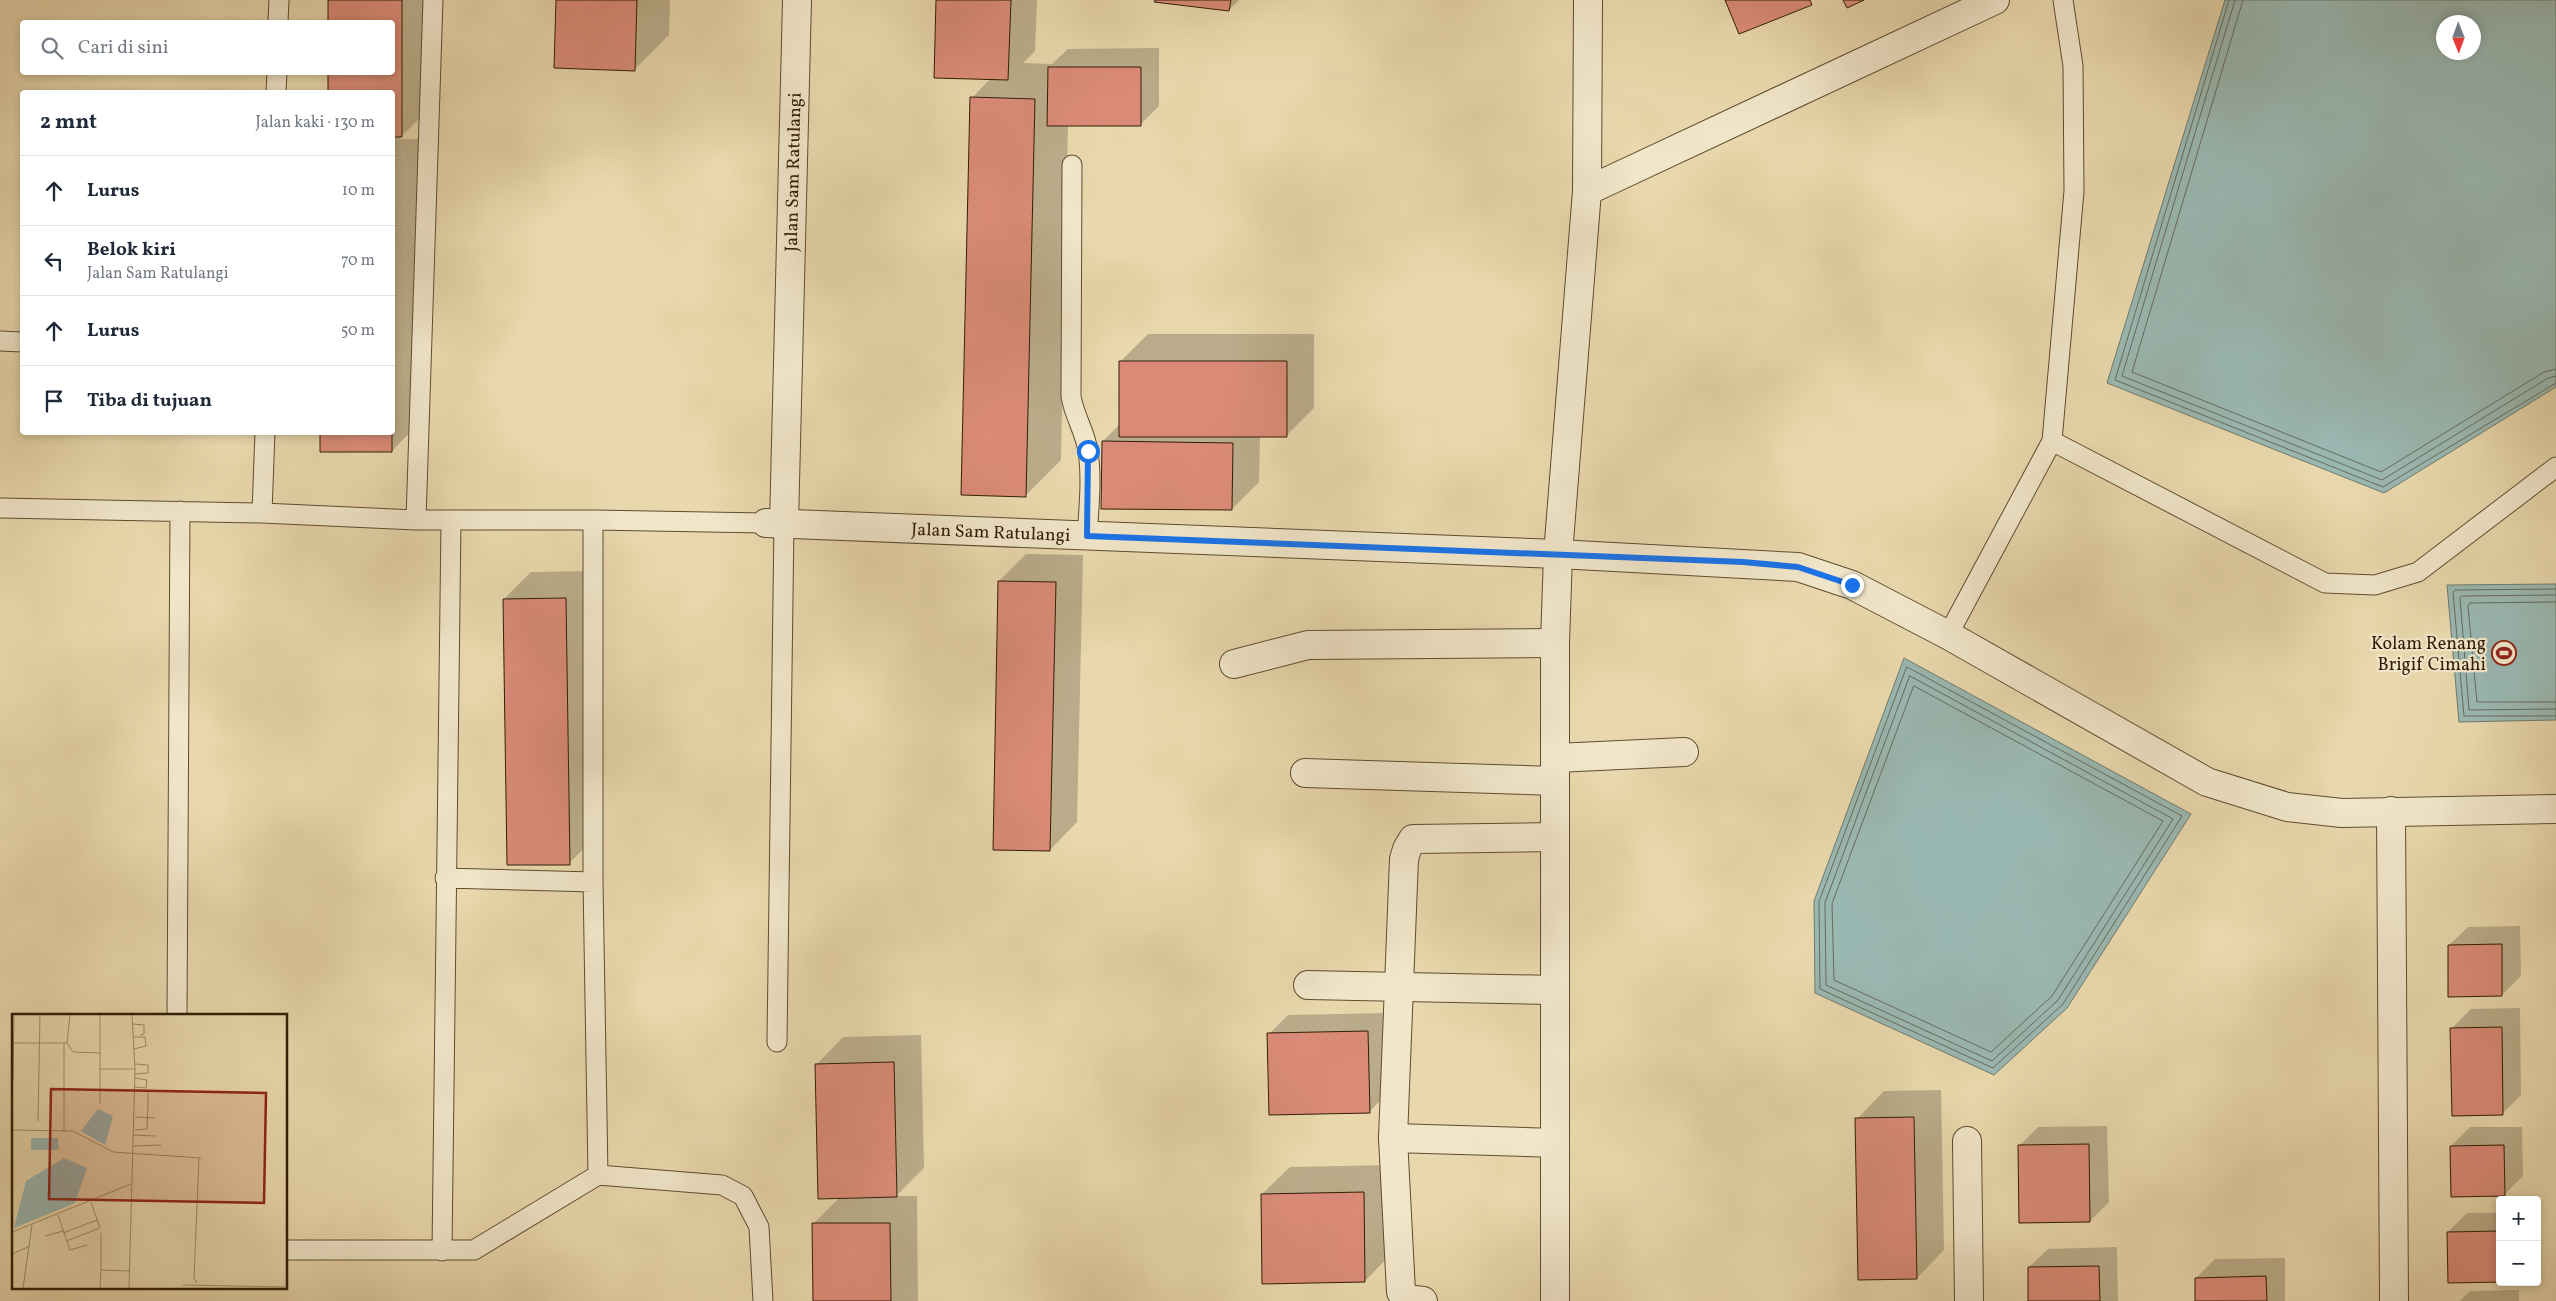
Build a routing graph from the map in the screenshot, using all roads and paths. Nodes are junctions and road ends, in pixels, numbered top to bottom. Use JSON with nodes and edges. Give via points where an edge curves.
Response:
{"nodes":[{"id":1,"x":279,"y":0,"type":"edge"},
{"id":2,"x":433,"y":0,"type":"edge"},
{"id":3,"x":797,"y":0,"type":"edge"},
{"id":4,"x":1588,"y":0,"type":"edge"},
{"id":5,"x":1995,"y":0,"type":"edge"},
{"id":6,"x":2063,"y":0,"type":"edge"},
{"id":7,"x":278,"y":20,"type":"edge"},
{"id":8,"x":277,"y":75,"type":"edge"},
{"id":9,"x":276,"y":90,"type":"edge"},
{"id":10,"x":1072,"y":165,"type":"dead end"},
{"id":11,"x":1587,"y":191,"type":"junction"},
{"id":12,"x":0,"y":341,"type":"edge"},
{"id":13,"x":20,"y":342,"type":"edge"},
{"id":14,"x":265,"y":435,"type":"edge"},
{"id":15,"x":2052,"y":440,"type":"junction"},
{"id":16,"x":2556,"y":467,"type":"edge"},
{"id":17,"x":0,"y":508,"type":"edge"},
{"id":18,"x":180,"y":511,"type":"junction"},
{"id":19,"x":262,"y":513,"type":"junction"},
{"id":20,"x":416,"y":520,"type":"junction"},
{"id":21,"x":451,"y":520,"type":"junction"},
{"id":22,"x":593,"y":520,"type":"junction"},
{"id":23,"x":774,"y":524,"type":"junction"},
{"id":24,"x":1087,"y":536,"type":"junction"},
{"id":25,"x":1558,"y":554,"type":"junction"},
{"id":26,"x":1948,"y":635,"type":"junction"},
{"id":27,"x":1555,"y":643,"type":"junction"},
{"id":28,"x":1234,"y":664,"type":"dead end"},
{"id":29,"x":1684,"y":752,"type":"dead end"},
{"id":30,"x":1555,"y":770,"type":"junction"},
{"id":31,"x":1305,"y":773,"type":"dead end"},
{"id":32,"x":2556,"y":809,"type":"edge"},
{"id":33,"x":2391,"y":810,"type":"junction"},
{"id":34,"x":1553,"y":837,"type":"junction"},
{"id":35,"x":445,"y":878,"type":"junction"},
{"id":36,"x":592,"y":882,"type":"junction"},
{"id":37,"x":1308,"y":985,"type":"dead end"},
{"id":38,"x":1400,"y":986,"type":"junction"},
{"id":39,"x":1555,"y":990,"type":"junction"},
{"id":40,"x":177,"y":1014,"type":"edge"},
{"id":41,"x":777,"y":1042,"type":"dead end"},
{"id":42,"x":1393,"y":1138,"type":"junction"},
{"id":43,"x":1967,"y":1141,"type":"dead end"},
{"id":44,"x":1555,"y":1143,"type":"junction"},
{"id":45,"x":598,"y":1174,"type":"junction"},
{"id":46,"x":288,"y":1250,"type":"edge"},
{"id":47,"x":442,"y":1251,"type":"junction"},
{"id":48,"x":763,"y":1301,"type":"edge"},
{"id":49,"x":1423,"y":1301,"type":"edge"},
{"id":50,"x":1555,"y":1301,"type":"edge"},
{"id":51,"x":1969,"y":1301,"type":"edge"},
{"id":52,"x":2394,"y":1301,"type":"edge"}],
"edges":[{"from":1,"to":7,"type":"lane"},
{"from":2,"to":20,"type":"lane"},
{"from":3,"to":23,"type":"street","name":"Jalan Sam Ratulangi"},
{"from":4,"to":11,"type":"street"},
{"from":5,"to":11,"type":"street"},
{"from":6,"to":15,"type":"lane","via":[[2073,66],[2074,191]]},
{"from":8,"to":9,"type":"lane"},
{"from":10,"to":24,"type":"lane","via":[[1071,396],[1073,412],[1083,426],[1088,451]]},
{"from":11,"to":25,"type":"street"},
{"from":12,"to":13,"type":"lane"},
{"from":14,"to":19,"type":"lane"},
{"from":15,"to":16,"type":"lane","via":[[2325,583],[2375,585],[2418,572]]},
{"from":15,"to":26,"type":"lane"},
{"from":17,"to":18,"type":"lane"},
{"from":18,"to":19,"type":"lane"},
{"from":18,"to":40,"type":"lane"},
{"from":19,"to":20,"type":"lane"},
{"from":20,"to":21,"type":"lane"},
{"from":21,"to":22,"type":"lane"},
{"from":21,"to":35,"type":"lane"},
{"from":22,"to":23,"type":"lane"},
{"from":22,"to":36,"type":"lane"},
{"from":23,"to":24,"type":"street","name":"Jalan Sam Ratulangi"},
{"from":23,"to":41,"type":"lane"},
{"from":24,"to":25,"type":"street","name":"Jalan Sam Ratulangi"},
{"from":25,"to":26,"type":"street","name":"Jalan Sam Ratulangi","via":[[1798,567],[1852,585]]},
{"from":25,"to":27,"type":"street"},
{"from":26,"to":33,"type":"street","name":"Jalan Sam Ratulangi","via":[[2207,782],[2287,807],[2342,813]]},
{"from":27,"to":28,"type":"street","via":[[1308,645]]},
{"from":27,"to":30,"type":"street"},
{"from":29,"to":30,"type":"street"},
{"from":30,"to":31,"type":"street"},
{"from":30,"to":34,"type":"street"},
{"from":32,"to":33,"type":"street","name":"Jalan Sam Ratulangi"},
{"from":33,"to":52,"type":"street"},
{"from":34,"to":38,"type":"street","via":[[1413,839],[1404,859]]},
{"from":34,"to":39,"type":"street"},
{"from":35,"to":36,"type":"lane"},
{"from":35,"to":47,"type":"lane"},
{"from":36,"to":45,"type":"lane"},
{"from":37,"to":38,"type":"street"},
{"from":38,"to":39,"type":"street"},
{"from":38,"to":42,"type":"street"},
{"from":39,"to":44,"type":"street"},
{"from":42,"to":44,"type":"street"},
{"from":42,"to":49,"type":"street","via":[[1402,1292],[1406,1299]]},
{"from":43,"to":51,"type":"street"},
{"from":44,"to":50,"type":"street"},
{"from":45,"to":47,"type":"lane","via":[[474,1250]]},
{"from":45,"to":48,"type":"lane","via":[[722,1185],[743,1196],[759,1227]]},
{"from":46,"to":47,"type":"lane"}]}
